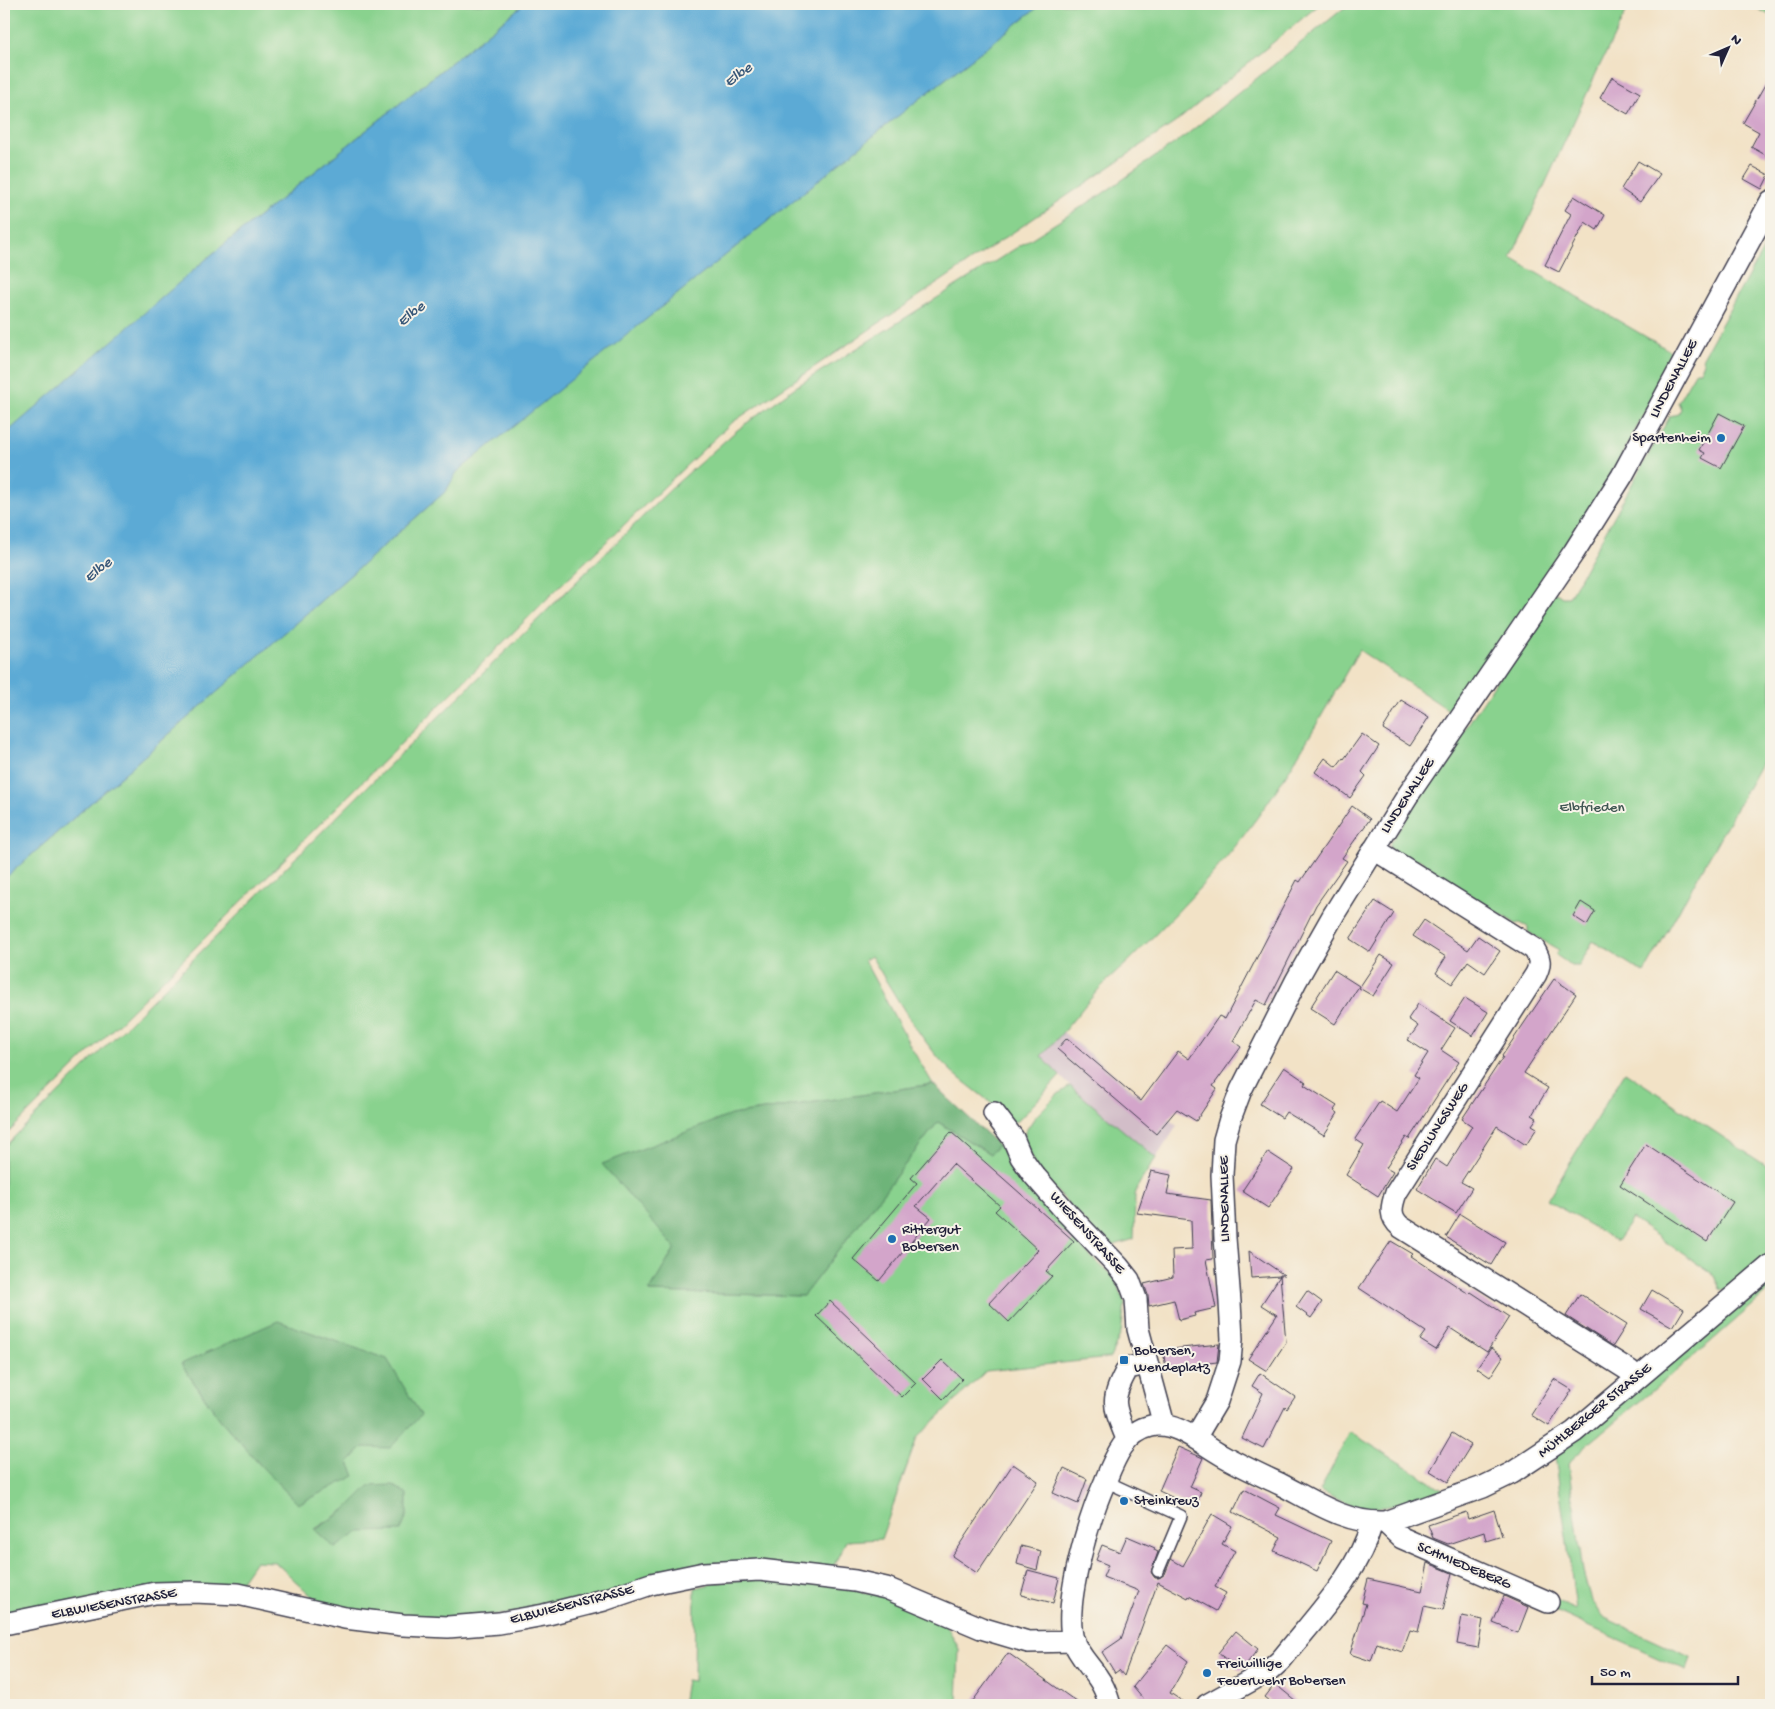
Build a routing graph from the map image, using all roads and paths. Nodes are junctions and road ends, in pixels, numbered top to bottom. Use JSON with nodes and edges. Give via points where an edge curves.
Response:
{"nodes":[{"id":1,"x":1771,"y":201,"type":"edge"},
{"id":2,"x":1374,"y":849,"type":"junction"},
{"id":3,"x":994,"y":1113,"type":"dead end"},
{"id":4,"x":1771,"y":1265,"type":"edge"},
{"id":5,"x":1148,"y":1364,"type":"junction"},
{"id":6,"x":1636,"y":1379,"type":"junction"},
{"id":7,"x":1157,"y":1425,"type":"junction"},
{"id":8,"x":1195,"y":1438,"type":"junction"},
{"id":9,"x":1127,"y":1439,"type":"junction"},
{"id":10,"x":1105,"y":1481,"type":"junction"},
{"id":11,"x":1379,"y":1522,"type":"junction"},
{"id":12,"x":1158,"y":1571,"type":"dead end"},
{"id":13,"x":1548,"y":1602,"type":"dead end"},
{"id":14,"x":4,"y":1624,"type":"edge"},
{"id":15,"x":1074,"y":1641,"type":"junction"},
{"id":16,"x":1110,"y":1705,"type":"edge"},
{"id":17,"x":1207,"y":1705,"type":"edge"}],
"edges":[{"from":1,"to":2,"type":"street","name":"LINDENALLEE","via":[[1622,476]]},
{"from":2,"to":6,"type":"street","name":"SIEDLUNGSWEG","via":[[1534,949],[1540,964],[1396,1193],[1391,1208],[1394,1218],[1401,1227],[1630,1371]]},
{"from":2,"to":8,"type":"street","name":"LINDENALLEE","via":[[1296,981],[1253,1065],[1230,1119],[1224,1140],[1222,1175],[1232,1339],[1230,1361],[1217,1401]]},
{"from":3,"to":5,"type":"street","name":"WIESENSTRASSE","via":[[1034,1174],[1129,1280],[1136,1299],[1138,1328]]},
{"from":4,"to":6,"type":"street","name":"MÜHLBERGER STRASSE"},
{"from":5,"to":7,"type":"street","name":"WIESENSTRASSE","via":[[1154,1380]]},
{"from":5,"to":9,"type":"street","via":[[1128,1368],[1118,1386],[1114,1403]]},
{"from":6,"to":11,"type":"street","name":"MÜHLBERGER STRASSE","via":[[1574,1432],[1512,1473],[1482,1487]]},
{"from":7,"to":8,"type":"street"},
{"from":7,"to":9,"type":"street"},
{"from":8,"to":11,"type":"street","via":[[1221,1455],[1335,1513]]},
{"from":9,"to":10,"type":"street"},
{"from":10,"to":12,"type":"lane","via":[[1181,1516]]},
{"from":10,"to":15,"type":"street","via":[[1094,1506],[1082,1551],[1070,1620]]},
{"from":11,"to":13,"type":"street","name":"SCHMIEDEBERG","via":[[1402,1538]]},
{"from":11,"to":17,"type":"street","via":[[1344,1582],[1281,1660],[1270,1670]]},
{"from":14,"to":15,"type":"street","name":"ELBWIESENSTRASSE","via":[[177,1591],[238,1594],[345,1618],[448,1627],[544,1615],[651,1584],[704,1574],[760,1570],[855,1581],[886,1588],[981,1628],[1028,1642]]},
{"from":15,"to":16,"type":"street","via":[[1099,1680]]}]}
